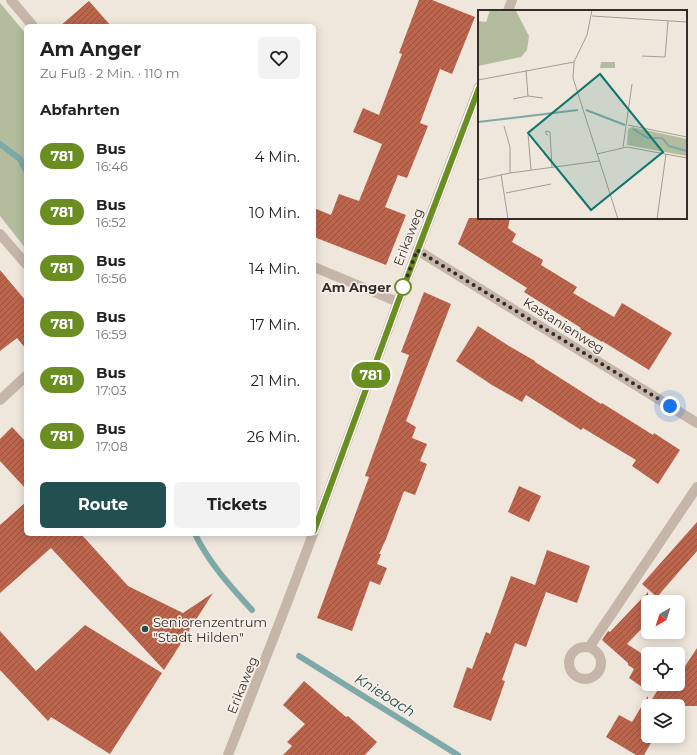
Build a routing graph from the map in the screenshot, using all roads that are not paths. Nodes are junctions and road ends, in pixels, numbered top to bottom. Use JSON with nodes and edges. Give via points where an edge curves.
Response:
{"nodes":[{"id":1,"x":11,"y":0,"type":"edge"},
{"id":2,"x":512,"y":0,"type":"edge"},
{"id":3,"x":508,"y":10,"type":"edge"},
{"id":4,"x":30,"y":24,"type":"edge"},
{"id":5,"x":478,"y":91,"type":"edge"},
{"id":6,"x":0,"y":234,"type":"edge"},
{"id":7,"x":417,"y":250,"type":"junction"},
{"id":8,"x":24,"y":262,"type":"edge"},
{"id":9,"x":316,"y":268,"type":"edge"},
{"id":10,"x":398,"y":302,"type":"junction"},
{"id":11,"x":24,"y":378,"type":"edge"},
{"id":12,"x":0,"y":400,"type":"edge"},
{"id":13,"x":697,"y":423,"type":"edge"},
{"id":14,"x":697,"y":487,"type":"edge"},
{"id":15,"x":316,"y":525,"type":"edge"},
{"id":16,"x":312,"y":536,"type":"edge"},
{"id":17,"x":590,"y":646,"type":"dead end"},
{"id":18,"x":228,"y":755,"type":"edge"}],
"edges":[{"from":1,"to":4,"type":"street"},
{"from":2,"to":3,"type":"street"},
{"from":5,"to":7,"type":"street","name":"Erikaweg"},
{"from":6,"to":8,"type":"street"},
{"from":7,"to":10,"type":"street","name":"Erikaweg"},
{"from":7,"to":13,"type":"street","name":"Kastanienweg"},
{"from":9,"to":10,"type":"street"},
{"from":10,"to":15,"type":"street","name":"Erikaweg"},
{"from":11,"to":12,"type":"street"},
{"from":14,"to":17,"type":"street"},
{"from":16,"to":18,"type":"street","name":"Erikaweg"}]}
